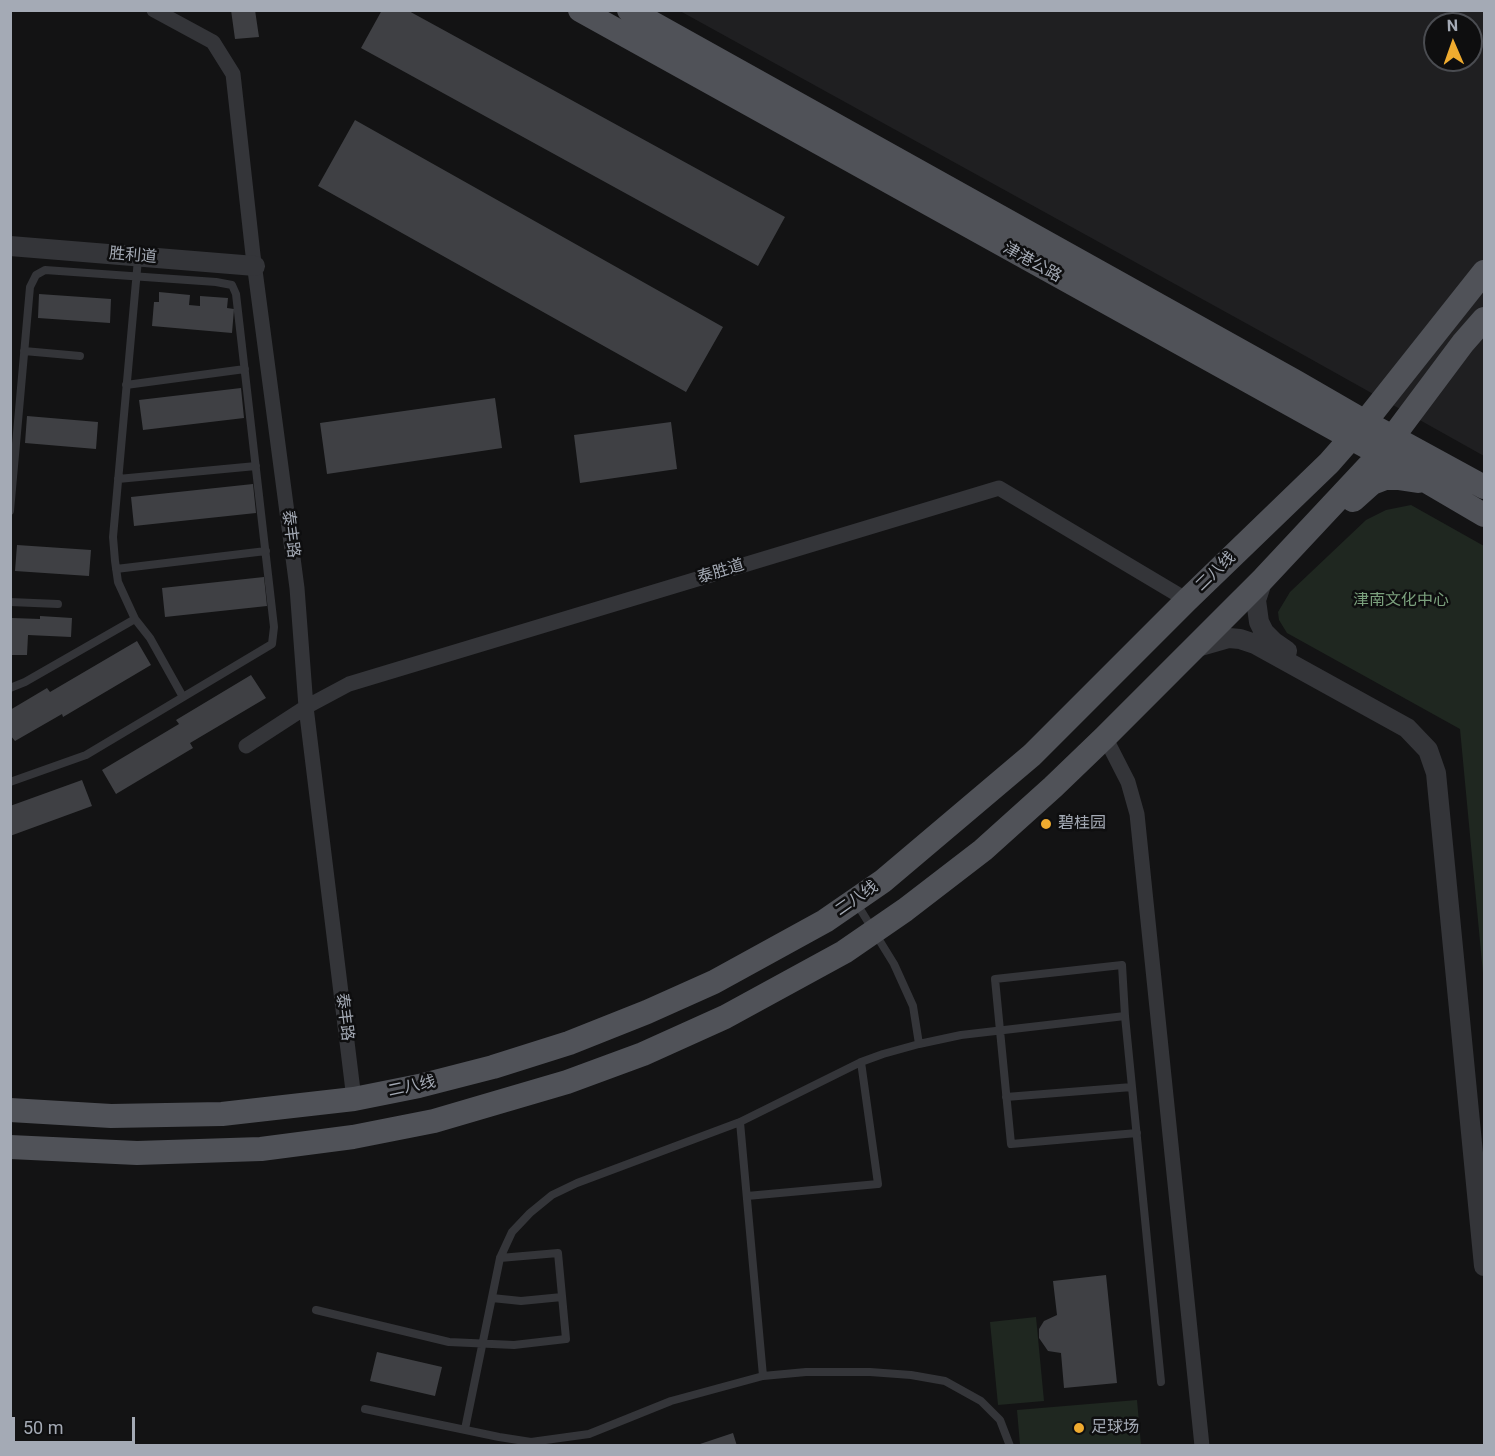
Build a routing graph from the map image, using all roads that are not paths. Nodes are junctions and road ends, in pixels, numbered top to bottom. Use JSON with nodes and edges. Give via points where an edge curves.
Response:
{"nodes":[{"id":1,"x":154,"y":10,"type":"edge"},
{"id":2,"x":580,"y":10,"type":"edge"},
{"id":3,"x":629,"y":10,"type":"edge"},
{"id":4,"x":10,"y":236,"type":"edge"},
{"id":5,"x":10,"y":246,"type":"edge"},
{"id":6,"x":138,"y":260,"type":"junction"},
{"id":7,"x":254,"y":261,"type":"junction"},
{"id":8,"x":1485,"y":272,"type":"edge"},
{"id":9,"x":1485,"y":319,"type":"edge"},
{"id":10,"x":24,"y":351,"type":"junction"},
{"id":11,"x":80,"y":356,"type":"dead end"},
{"id":12,"x":245,"y":369,"type":"junction"},
{"id":13,"x":126,"y":385,"type":"junction"},
{"id":14,"x":1373,"y":441,"type":"junction"},
{"id":15,"x":256,"y":466,"type":"junction"},
{"id":16,"x":118,"y":479,"type":"junction"},
{"id":17,"x":1431,"y":484,"type":"junction"},
{"id":18,"x":1485,"y":487,"type":"edge"},
{"id":19,"x":1485,"y":498,"type":"edge"},
{"id":20,"x":10,"y":512,"type":"edge"},
{"id":21,"x":1485,"y":515,"type":"edge"},
{"id":22,"x":266,"y":551,"type":"junction"},
{"id":23,"x":116,"y":569,"type":"junction"},
{"id":24,"x":1263,"y":579,"type":"junction"},
{"id":25,"x":1187,"y":600,"type":"junction"},
{"id":26,"x":10,"y":602,"type":"edge"},
{"id":27,"x":58,"y":604,"type":"dead end"},
{"id":28,"x":135,"y":619,"type":"junction"},
{"id":29,"x":1194,"y":648,"type":"junction"},
{"id":30,"x":10,"y":688,"type":"edge"},
{"id":31,"x":183,"y":697,"type":"junction"},
{"id":32,"x":306,"y":707,"type":"junction"},
{"id":33,"x":1105,"y":737,"type":"junction"},
{"id":34,"x":246,"y":746,"type":"dead end"},
{"id":35,"x":10,"y":782,"type":"edge"},
{"id":36,"x":855,"y":902,"type":"junction"},
{"id":37,"x":874,"y":933,"type":"junction"},
{"id":38,"x":1125,"y":1016,"type":"junction"},
{"id":39,"x":1000,"y":1031,"type":"junction"},
{"id":40,"x":920,"y":1044,"type":"junction"},
{"id":41,"x":861,"y":1062,"type":"junction"},
{"id":42,"x":1132,"y":1087,"type":"junction"},
{"id":43,"x":1006,"y":1097,"type":"junction"},
{"id":44,"x":354,"y":1099,"type":"junction"},
{"id":45,"x":10,"y":1110,"type":"edge"},
{"id":46,"x":740,"y":1122,"type":"junction"},
{"id":47,"x":1137,"y":1133,"type":"junction"},
{"id":48,"x":10,"y":1147,"type":"edge"},
{"id":49,"x":1485,"y":1157,"type":"edge"},
{"id":50,"x":747,"y":1196,"type":"junction"},
{"id":51,"x":501,"y":1258,"type":"junction"},
{"id":52,"x":1485,"y":1266,"type":"edge"},
{"id":53,"x":562,"y":1297,"type":"junction"},
{"id":54,"x":492,"y":1298,"type":"junction"},
{"id":55,"x":316,"y":1310,"type":"dead end"},
{"id":56,"x":482,"y":1344,"type":"junction"},
{"id":57,"x":763,"y":1376,"type":"junction"},
{"id":58,"x":1161,"y":1382,"type":"dead end"},
{"id":59,"x":365,"y":1409,"type":"dead end"},
{"id":60,"x":465,"y":1429,"type":"junction"},
{"id":61,"x":1010,"y":1446,"type":"edge"},
{"id":62,"x":1202,"y":1446,"type":"edge"}],
"edges":[{"from":1,"to":7,"type":"street","name":"泰丰路","via":[[213,42],[233,74]]},
{"from":2,"to":14,"type":"main road","name":"津港公路"},
{"from":3,"to":14,"type":"main road","name":"津港公路","via":[[1296,381]]},
{"from":4,"to":6,"type":"street","name":"胜利道"},
{"from":5,"to":6,"type":"street","name":"胜利道"},
{"from":6,"to":7,"type":"street","name":"胜利道"},
{"from":6,"to":10,"type":"lane","via":[[36,274],[30,287]]},
{"from":6,"to":12,"type":"lane","via":[[232,285]]},
{"from":6,"to":13,"type":"lane"},
{"from":7,"to":32,"type":"street","name":"泰丰路","via":[[297,588]]},
{"from":8,"to":14,"type":"main road","name":"二八线"},
{"from":9,"to":14,"type":"main road","name":"二八线"},
{"from":10,"to":11,"type":"lane"},
{"from":10,"to":20,"type":"lane"},
{"from":12,"to":13,"type":"lane"},
{"from":12,"to":15,"type":"lane"},
{"from":13,"to":16,"type":"lane"},
{"from":14,"to":17,"type":"main road","name":"津港公路"},
{"from":14,"to":18,"type":"main road","name":"津港公路"},
{"from":14,"to":19,"type":"main road"},
{"from":14,"to":24,"type":"main road","name":"二八线"},
{"from":14,"to":25,"type":"main road","name":"二八线","via":[[1329,463]]},
{"from":15,"to":16,"type":"lane"},
{"from":15,"to":22,"type":"lane"},
{"from":16,"to":23,"type":"lane","via":[[113,537]]},
{"from":17,"to":21,"type":"main road","name":"津港公路"},
{"from":17,"to":24,"type":"main road","via":[[1398,478],[1372,483],[1293,557]]},
{"from":22,"to":23,"type":"lane"},
{"from":22,"to":31,"type":"lane","via":[[274,627],[272,644]]},
{"from":23,"to":28,"type":"lane"},
{"from":24,"to":29,"type":"main road","name":"二八线"},
{"from":24,"to":49,"type":"street","via":[[1256,611],[1264,632],[1274,642],[1408,719],[1440,748],[1448,773]]},
{"from":25,"to":32,"type":"street","name":"泰胜道","via":[[999,488],[349,684]]},
{"from":25,"to":36,"type":"main road","name":"二八线","via":[[1032,755]]},
{"from":26,"to":27,"type":"lane"},
{"from":28,"to":30,"type":"lane"},
{"from":28,"to":31,"type":"lane"},
{"from":29,"to":33,"type":"main road","name":"二八线"},
{"from":29,"to":52,"type":"street","via":[[1229,638],[1255,644],[1407,728],[1428,750],[1436,773]]},
{"from":31,"to":35,"type":"lane","via":[[86,755]]},
{"from":32,"to":34,"type":"street","name":"泰胜道"},
{"from":32,"to":44,"type":"street","name":"泰丰路"},
{"from":33,"to":37,"type":"main road","name":"二八线","via":[[983,850]]},
{"from":33,"to":62,"type":"street","via":[[1128,782],[1137,814]]},
{"from":36,"to":37,"type":"lane"},
{"from":36,"to":44,"type":"main road","name":"二八线","via":[[714,982],[569,1043],[493,1067]]},
{"from":37,"to":40,"type":"lane","via":[[894,964],[913,1006]]},
{"from":37,"to":48,"type":"main road","name":"二八线","via":[[724,1017],[643,1054],[567,1082],[434,1121],[261,1149],[137,1153]]},
{"from":38,"to":39,"type":"lane"},
{"from":38,"to":39,"type":"lane","via":[[1122,964],[995,978]]},
{"from":38,"to":42,"type":"lane"},
{"from":39,"to":40,"type":"lane"},
{"from":39,"to":43,"type":"lane"},
{"from":40,"to":41,"type":"lane"},
{"from":41,"to":46,"type":"lane"},
{"from":41,"to":50,"type":"lane","via":[[878,1184]]},
{"from":42,"to":43,"type":"lane"},
{"from":42,"to":47,"type":"lane"},
{"from":43,"to":47,"type":"lane","via":[[1011,1144]]},
{"from":44,"to":45,"type":"main road","name":"二八线","via":[[222,1114],[111,1116]]},
{"from":46,"to":50,"type":"lane"},
{"from":46,"to":51,"type":"lane","via":[[552,1195],[512,1232]]},
{"from":47,"to":58,"type":"lane"},
{"from":50,"to":57,"type":"lane"},
{"from":51,"to":53,"type":"lane","via":[[558,1253]]},
{"from":51,"to":54,"type":"lane"},
{"from":53,"to":54,"type":"lane","via":[[521,1301]]},
{"from":53,"to":56,"type":"lane","via":[[566,1339]]},
{"from":54,"to":56,"type":"lane"},
{"from":55,"to":56,"type":"lane","via":[[449,1342]]},
{"from":56,"to":60,"type":"lane"},
{"from":57,"to":60,"type":"lane","via":[[671,1401],[589,1434],[531,1442]]},
{"from":57,"to":61,"type":"lane","via":[[870,1372],[945,1381],[981,1401],[999,1420]]},
{"from":59,"to":60,"type":"lane"}]}
